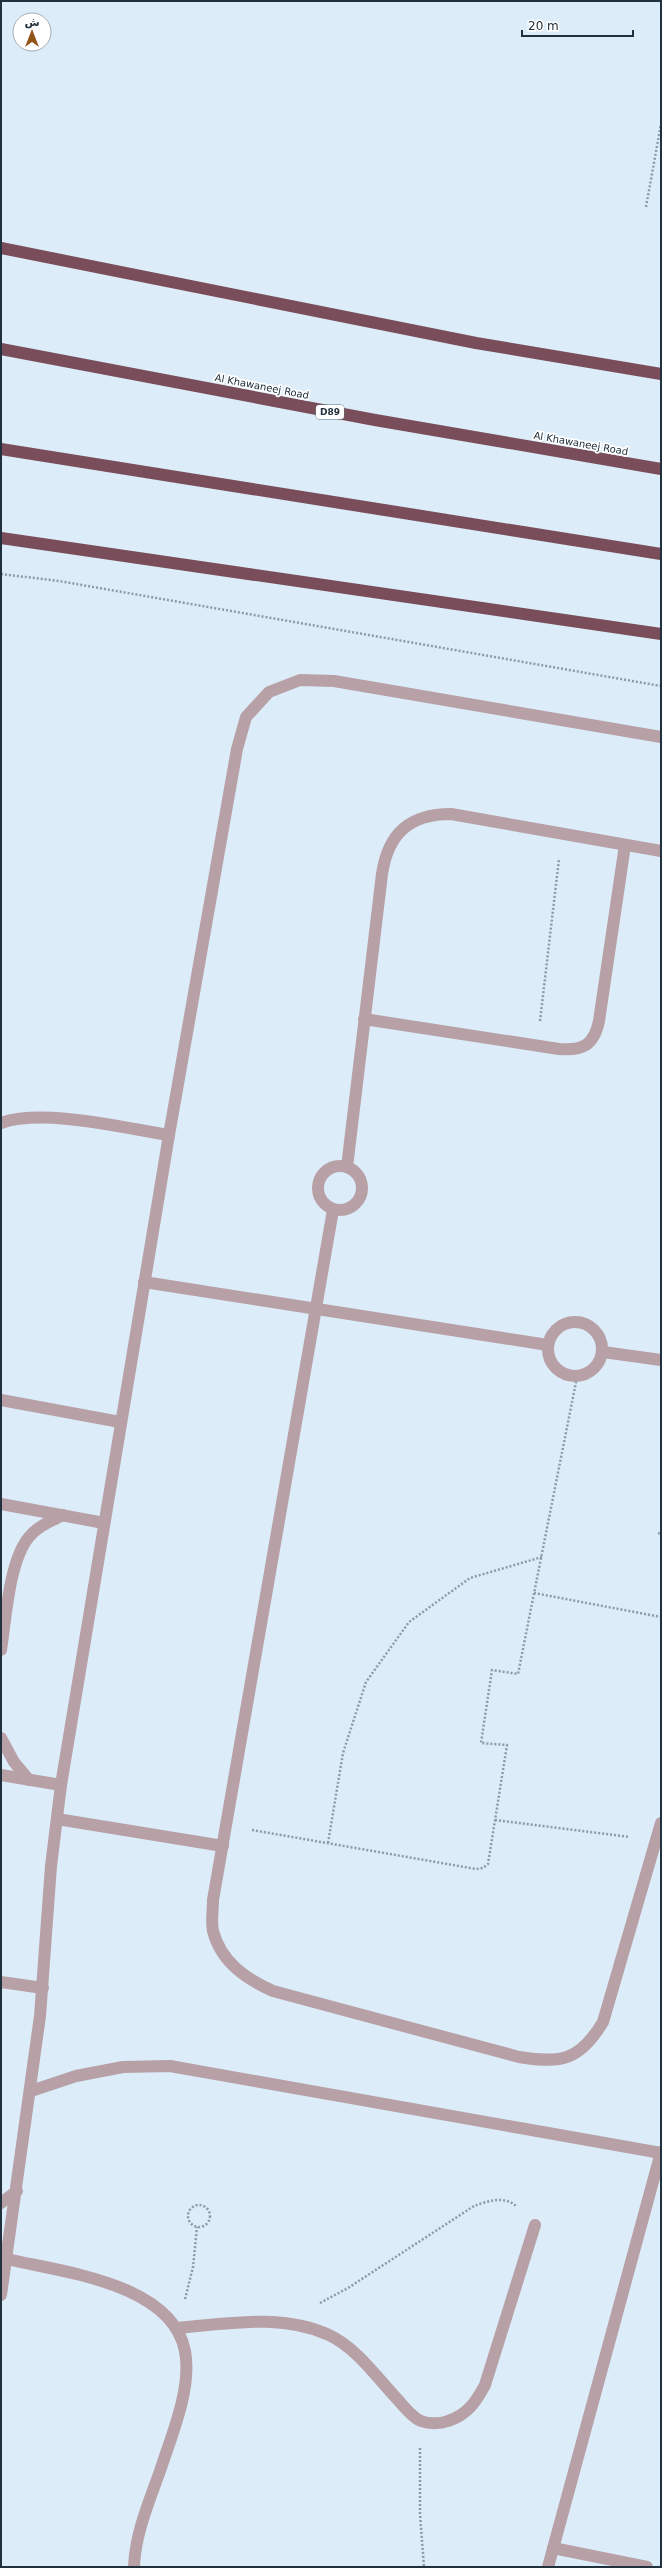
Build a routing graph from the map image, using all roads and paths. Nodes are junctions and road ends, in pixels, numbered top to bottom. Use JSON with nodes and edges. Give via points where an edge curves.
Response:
{"nodes":[{"id":1,"x":661,"y":124,"type":"edge"},
{"id":2,"x":646,"y":207,"type":"dead end"},
{"id":3,"x":1,"y":248,"type":"edge"},
{"id":4,"x":1,"y":349,"type":"edge"},
{"id":5,"x":661,"y":374,"type":"edge"},
{"id":6,"x":1,"y":449,"type":"edge"},
{"id":7,"x":661,"y":469,"type":"edge"},
{"id":8,"x":1,"y":538,"type":"edge"},
{"id":9,"x":661,"y":554,"type":"edge"},
{"id":10,"x":1,"y":574,"type":"edge"},
{"id":11,"x":661,"y":634,"type":"edge"},
{"id":12,"x":661,"y":686,"type":"edge"},
{"id":13,"x":661,"y":737,"type":"edge"},
{"id":14,"x":562,"y":834,"type":"junction"},
{"id":15,"x":625,"y":845,"type":"junction"},
{"id":16,"x":661,"y":851,"type":"edge"},
{"id":17,"x":364,"y":1019,"type":"junction"},
{"id":18,"x":537,"y":1045,"type":"junction"},
{"id":19,"x":1,"y":1123,"type":"edge"},
{"id":20,"x":169,"y":1135,"type":"junction"},
{"id":21,"x":347,"y":1167,"type":"junction"},
{"id":22,"x":333,"y":1210,"type":"junction"},
{"id":23,"x":144,"y":1282,"type":"junction"},
{"id":24,"x":315,"y":1308,"type":"junction"},
{"id":25,"x":548,"y":1345,"type":"junction"},
{"id":26,"x":603,"y":1352,"type":"junction"},
{"id":27,"x":661,"y":1360,"type":"edge"},
{"id":28,"x":578,"y":1376,"type":"junction"},
{"id":29,"x":1,"y":1400,"type":"edge"},
{"id":30,"x":120,"y":1422,"type":"junction"},
{"id":31,"x":1,"y":1504,"type":"edge"},
{"id":32,"x":63,"y":1515,"type":"junction"},
{"id":33,"x":104,"y":1523,"type":"junction"},
{"id":34,"x":542,"y":1557,"type":"junction"},
{"id":35,"x":534,"y":1593,"type":"junction"},
{"id":36,"x":661,"y":1617,"type":"edge"},
{"id":37,"x":1,"y":1650,"type":"edge"},
{"id":38,"x":1,"y":1738,"type":"edge"},
{"id":39,"x":1,"y":1775,"type":"edge"},
{"id":40,"x":29,"y":1780,"type":"junction"},
{"id":41,"x":61,"y":1785,"type":"junction"},
{"id":42,"x":57,"y":1818,"type":"junction"},
{"id":43,"x":495,"y":1820,"type":"junction"},
{"id":44,"x":661,"y":1823,"type":"edge"},
{"id":45,"x":226,"y":1825,"type":"junction"},
{"id":46,"x":656,"y":1840,"type":"junction"},
{"id":47,"x":328,"y":1843,"type":"junction"},
{"id":48,"x":223,"y":1846,"type":"junction"},
{"id":49,"x":1,"y":1982,"type":"edge"},
{"id":50,"x":43,"y":1988,"type":"junction"},
{"id":51,"x":31,"y":2091,"type":"junction"},
{"id":52,"x":661,"y":2152,"type":"edge"},
{"id":53,"x":16,"y":2191,"type":"junction"},
{"id":54,"x":1,"y":2203,"type":"edge"},
{"id":55,"x":535,"y":2225,"type":"joint"},
{"id":56,"x":197,"y":2227,"type":"junction"},
{"id":57,"x":7,"y":2259,"type":"junction"},
{"id":58,"x":1,"y":2295,"type":"edge"},
{"id":59,"x":315,"y":2305,"type":"dead end"},
{"id":60,"x":177,"y":2328,"type":"junction"},
{"id":61,"x":420,"y":2421,"type":"junction"},
{"id":62,"x":553,"y":2548,"type":"junction"},
{"id":63,"x":134,"y":2567,"type":"edge"},
{"id":64,"x":424,"y":2567,"type":"edge"},
{"id":65,"x":548,"y":2567,"type":"edge"},
{"id":66,"x":647,"y":2567,"type":"edge"}],
"edges":[{"from":1,"to":2,"type":"path"},
{"from":3,"to":5,"type":"highway","via":[[468,341]]},
{"from":4,"to":7,"type":"highway","name":"Al Khawaneej Road","number":"D89","via":[[375,420]]},
{"from":6,"to":9,"type":"highway"},
{"from":8,"to":11,"type":"highway"},
{"from":10,"to":12,"type":"path","via":[[59,581]]},
{"from":13,"to":20,"type":"street","via":[[334,681],[300,680],[269,692],[246,717],[237,749]]},
{"from":14,"to":15,"type":"street"},
{"from":14,"to":17,"type":"street","via":[[451,814],[430,814],[411,822],[396,836],[385,854]]},
{"from":14,"to":18,"type":"path"},
{"from":15,"to":16,"type":"street"},
{"from":15,"to":18,"type":"street","via":[[596,1035],[586,1045],[574,1050]]},
{"from":17,"to":18,"type":"street"},
{"from":17,"to":21,"type":"street"},
{"from":19,"to":20,"type":"street","via":[[26,1117],[48,1117]]},
{"from":20,"to":23,"type":"street"},
{"from":21,"to":22,"type":"street","via":[[361,1180],[362,1190],[352,1207]]},
{"from":21,"to":22,"type":"street","via":[[337,1166],[320,1176],[317,1186],[319,1196],[324,1204]]},
{"from":22,"to":24,"type":"street"},
{"from":23,"to":24,"type":"street"},
{"from":23,"to":30,"type":"street"},
{"from":24,"to":25,"type":"street"},
{"from":24,"to":45,"type":"street"},
{"from":25,"to":26,"type":"street","via":[[552,1334],[561,1325],[572,1322],[585,1323],[595,1330],[602,1340]]},
{"from":25,"to":28,"type":"street","via":[[549,1357],[555,1368],[565,1375]]},
{"from":26,"to":27,"type":"street"},
{"from":26,"to":28,"type":"street","via":[[598,1364],[589,1373]]},
{"from":28,"to":34,"type":"path"},
{"from":29,"to":30,"type":"street"},
{"from":30,"to":33,"type":"street"},
{"from":31,"to":32,"type":"street"},
{"from":32,"to":33,"type":"street"},
{"from":32,"to":37,"type":"street","via":[[29,1536],[19,1553]]},
{"from":33,"to":41,"type":"street"},
{"from":34,"to":35,"type":"path"},
{"from":34,"to":47,"type":"path","via":[[470,1578],[409,1622],[366,1682],[343,1753]]},
{"from":35,"to":36,"type":"path"},
{"from":35,"to":43,"type":"path","via":[[518,1674],[492,1670],[482,1743],[507,1745]]},
{"from":38,"to":40,"type":"street","via":[[14,1762]]},
{"from":39,"to":40,"type":"street"},
{"from":40,"to":41,"type":"street"},
{"from":41,"to":42,"type":"street"},
{"from":42,"to":48,"type":"street"},
{"from":42,"to":50,"type":"street","via":[[51,1866]]},
{"from":43,"to":46,"type":"path"},
{"from":43,"to":47,"type":"path","via":[[490,1857],[483,1868]]},
{"from":44,"to":46,"type":"street"},
{"from":45,"to":47,"type":"path"},
{"from":45,"to":48,"type":"street"},
{"from":46,"to":48,"type":"street","via":[[603,2022],[592,2040],[576,2054],[561,2060],[519,2058],[273,1991],[246,1978],[226,1957],[213,1931],[213,1900]]},
{"from":49,"to":50,"type":"street"},
{"from":50,"to":51,"type":"street"},
{"from":51,"to":52,"type":"street","via":[[76,2076],[123,2067],[170,2066]]},
{"from":51,"to":53,"type":"street"},
{"from":52,"to":62,"type":"street"},
{"from":53,"to":54,"type":"street"},
{"from":53,"to":57,"type":"street"},
{"from":55,"to":59,"type":"path","via":[[514,2203],[504,2200],[489,2201],[474,2206],[348,2288]]},
{"from":55,"to":61,"type":"street","via":[[496,2354],[475,2403],[460,2417],[441,2424]]},
{"from":56,"to":56,"type":"path","via":[[205,2227],[210,2221],[211,2214],[201,2205],[194,2206],[189,2211],[188,2218],[191,2224]]},
{"from":56,"to":60,"type":"path","via":[[189,2286]]},
{"from":57,"to":58,"type":"street"},
{"from":57,"to":60,"type":"street","via":[[121,2288],[153,2303]]},
{"from":60,"to":61,"type":"street","via":[[268,2321],[302,2325],[330,2335],[353,2352],[407,2411]]},
{"from":60,"to":63,"type":"street","via":[[185,2351],[184,2383],[179,2413],[141,2525]]},
{"from":61,"to":64,"type":"path","via":[[420,2514]]},
{"from":62,"to":65,"type":"street"},
{"from":62,"to":66,"type":"street"}]}
